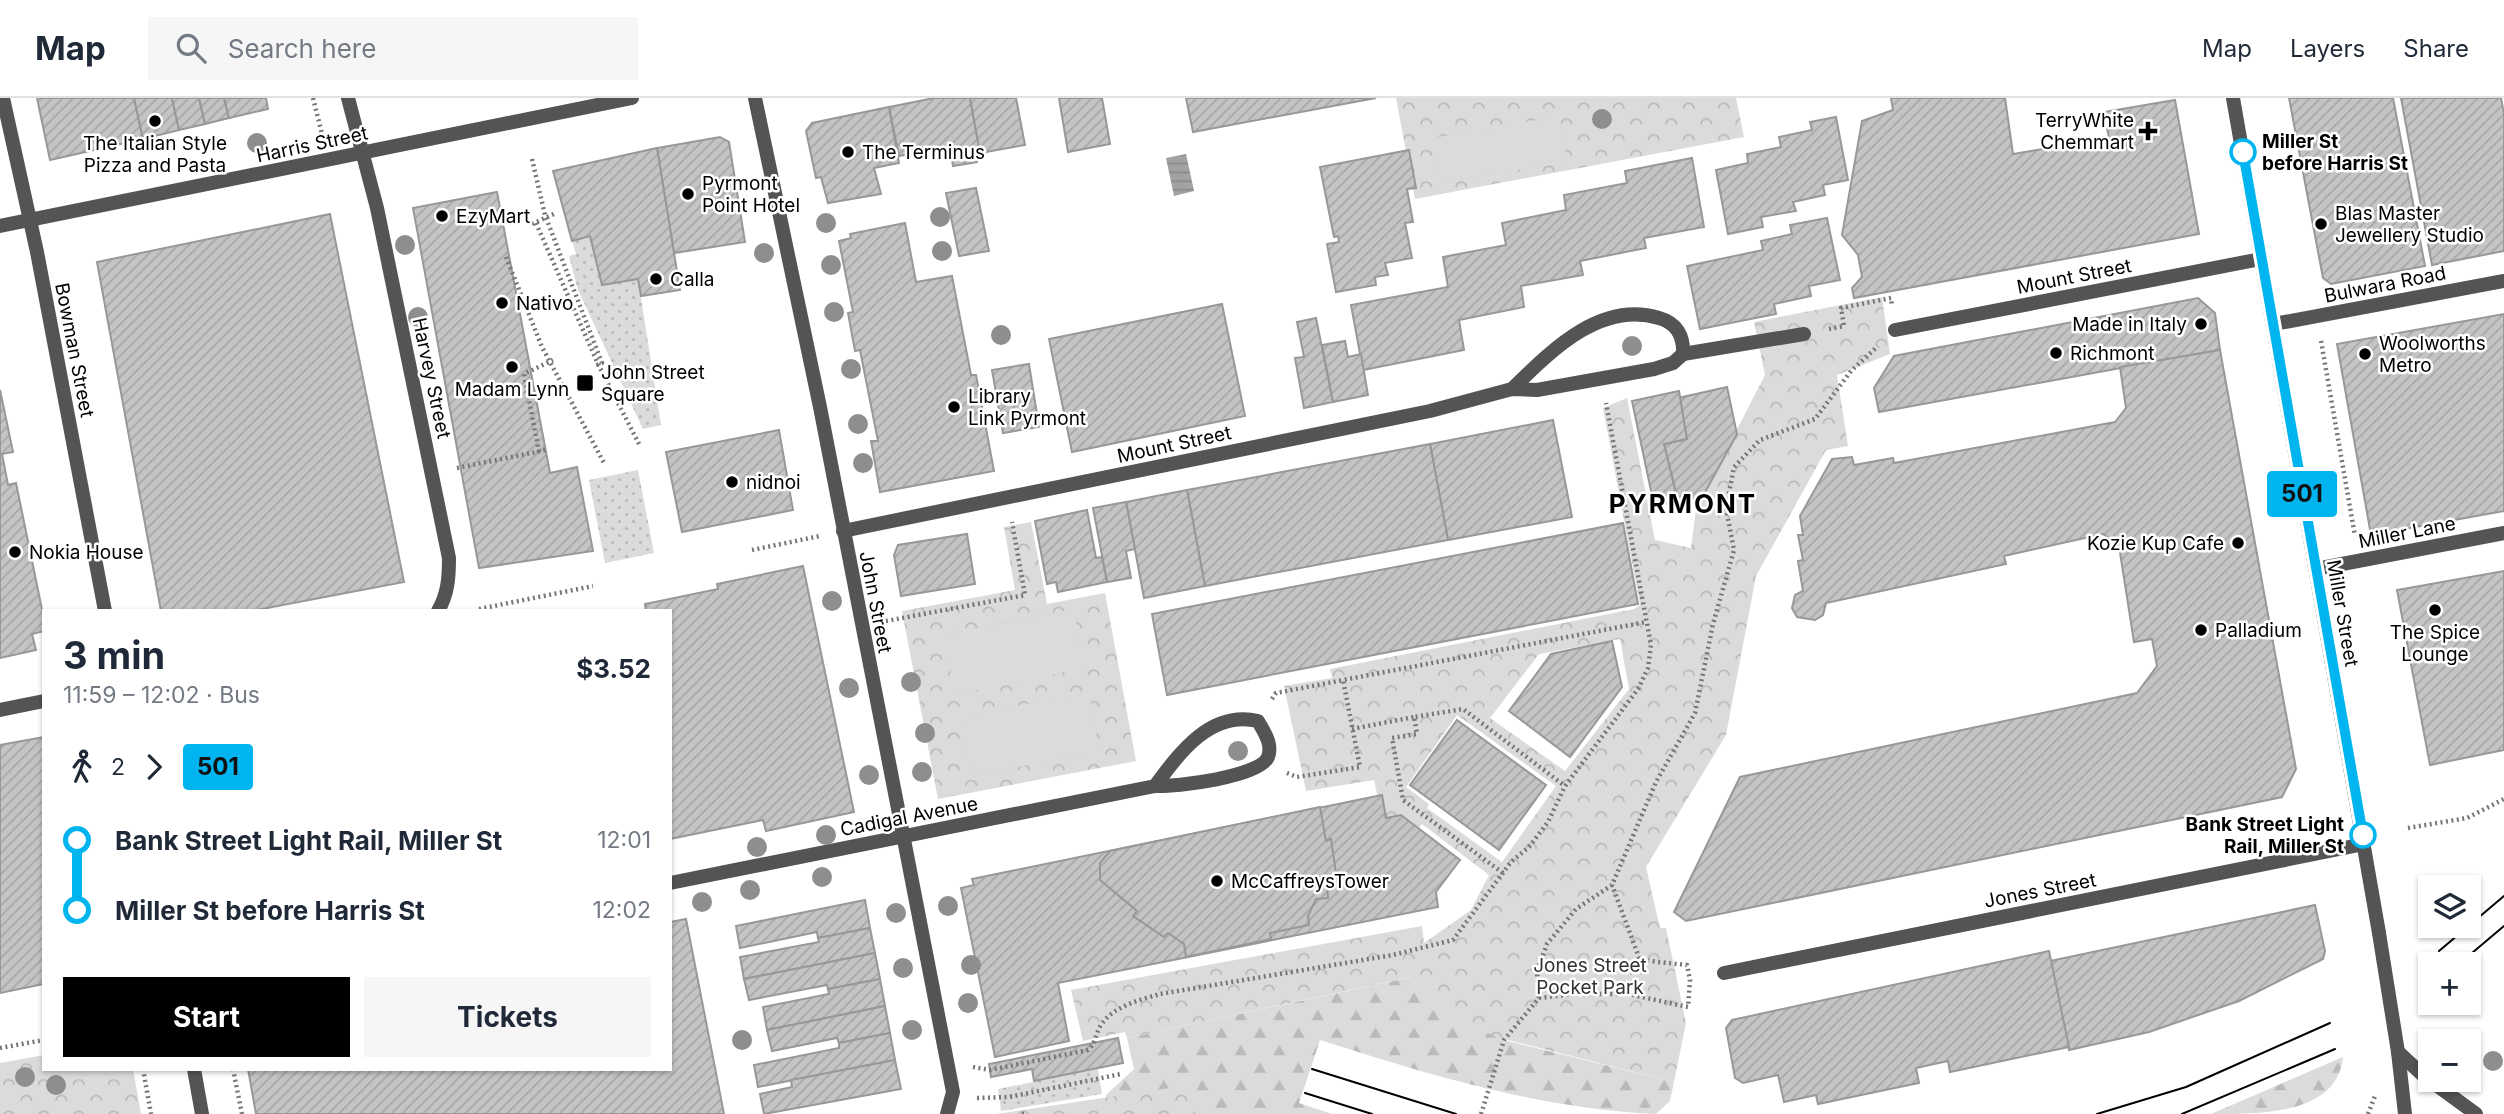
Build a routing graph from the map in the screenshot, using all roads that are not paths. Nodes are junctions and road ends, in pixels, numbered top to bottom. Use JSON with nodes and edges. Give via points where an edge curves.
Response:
{"nodes":[{"id":1,"x":3,"y":98,"type":"edge"},
{"id":2,"x":348,"y":98,"type":"edge"},
{"id":3,"x":632,"y":98,"type":"edge"},
{"id":4,"x":755,"y":98,"type":"edge"},
{"id":5,"x":2234,"y":98,"type":"edge"},
{"id":6,"x":364,"y":152,"type":"junction"},
{"id":7,"x":30,"y":220,"type":"junction"},
{"id":8,"x":0,"y":226,"type":"edge"},
{"id":9,"x":2261,"y":259,"type":"junction"},
{"id":10,"x":2504,"y":281,"type":"edge"},
{"id":11,"x":2274,"y":324,"type":"junction"},
{"id":12,"x":1895,"y":330,"type":"road end"},
{"id":13,"x":1804,"y":334,"type":"road end"},
{"id":14,"x":1683,"y":354,"type":"junction"},
{"id":15,"x":1512,"y":389,"type":"junction"},
{"id":16,"x":843,"y":531,"type":"junction"},
{"id":17,"x":2504,"y":533,"type":"edge"},
{"id":18,"x":2316,"y":569,"type":"junction"},
{"id":19,"x":104,"y":609,"type":"edge"},
{"id":20,"x":439,"y":609,"type":"edge"},
{"id":21,"x":42,"y":701,"type":"edge"},
{"id":22,"x":0,"y":710,"type":"edge"},
{"id":23,"x":1155,"y":786,"type":"junction"},
{"id":24,"x":902,"y":838,"type":"junction"},
{"id":25,"x":2364,"y":844,"type":"junction"},
{"id":26,"x":672,"y":883,"type":"edge"},
{"id":27,"x":1724,"y":973,"type":"dead end"},
{"id":28,"x":2398,"y":1052,"type":"junction"},
{"id":29,"x":194,"y":1071,"type":"edge"},
{"id":30,"x":202,"y":1114,"type":"edge"},
{"id":31,"x":947,"y":1114,"type":"edge"},
{"id":32,"x":2405,"y":1114,"type":"edge"},
{"id":33,"x":2476,"y":1114,"type":"edge"}],
"edges":[{"from":1,"to":7,"type":"street","name":"Bowman Street"},
{"from":2,"to":6,"type":"street","name":"Harvey Street"},
{"from":3,"to":6,"type":"street","name":"Harris Street"},
{"from":4,"to":16,"type":"street","name":"John Street"},
{"from":5,"to":9,"type":"street","name":"Miller Street"},
{"from":6,"to":7,"type":"street","name":"Harris Street"},
{"from":6,"to":20,"type":"street","name":"Harvey Street","via":[[449,558],[449,579]]},
{"from":7,"to":8,"type":"street","name":"Harris Street"},
{"from":7,"to":19,"type":"street","name":"Bowman Street"},
{"from":9,"to":11,"type":"street","name":"Miller Street"},
{"from":9,"to":12,"type":"street","name":"Mount Street"},
{"from":10,"to":11,"type":"street","name":"Bulwara Road"},
{"from":11,"to":18,"type":"street","name":"Miller Street"},
{"from":13,"to":14,"type":"street","name":"Mount Street"},
{"from":14,"to":15,"type":"street","name":"Mount Street","via":[[1654,369],[1537,390]]},
{"from":14,"to":15,"type":"street","name":"Mount Street","via":[[1677,328],[1667,320],[1650,315],[1614,318],[1583,329],[1558,346]]},
{"from":15,"to":16,"type":"street","name":"Mount Street","via":[[1430,411]]},
{"from":16,"to":24,"type":"street","name":"John Street"},
{"from":17,"to":18,"type":"street","name":"Miller Lane"},
{"from":18,"to":25,"type":"street","name":"Miller Street"},
{"from":21,"to":22,"type":"street"},
{"from":23,"to":23,"type":"street","name":"Cadigal Avenue","via":[[1198,735],[1224,722],[1258,721],[1269,740],[1269,756],[1252,770]]},
{"from":23,"to":24,"type":"street","name":"Cadigal Avenue"},
{"from":24,"to":26,"type":"street","name":"Cadigal Avenue"},
{"from":24,"to":31,"type":"street","name":"John Street","via":[[953,1092]]},
{"from":25,"to":27,"type":"street","name":"Jones Street"},
{"from":25,"to":28,"type":"street","name":"Miller Street","bridge":true},
{"from":28,"to":32,"type":"street","name":"Miller Street"},
{"from":28,"to":33,"type":"street"},
{"from":29,"to":30,"type":"street"}]}
